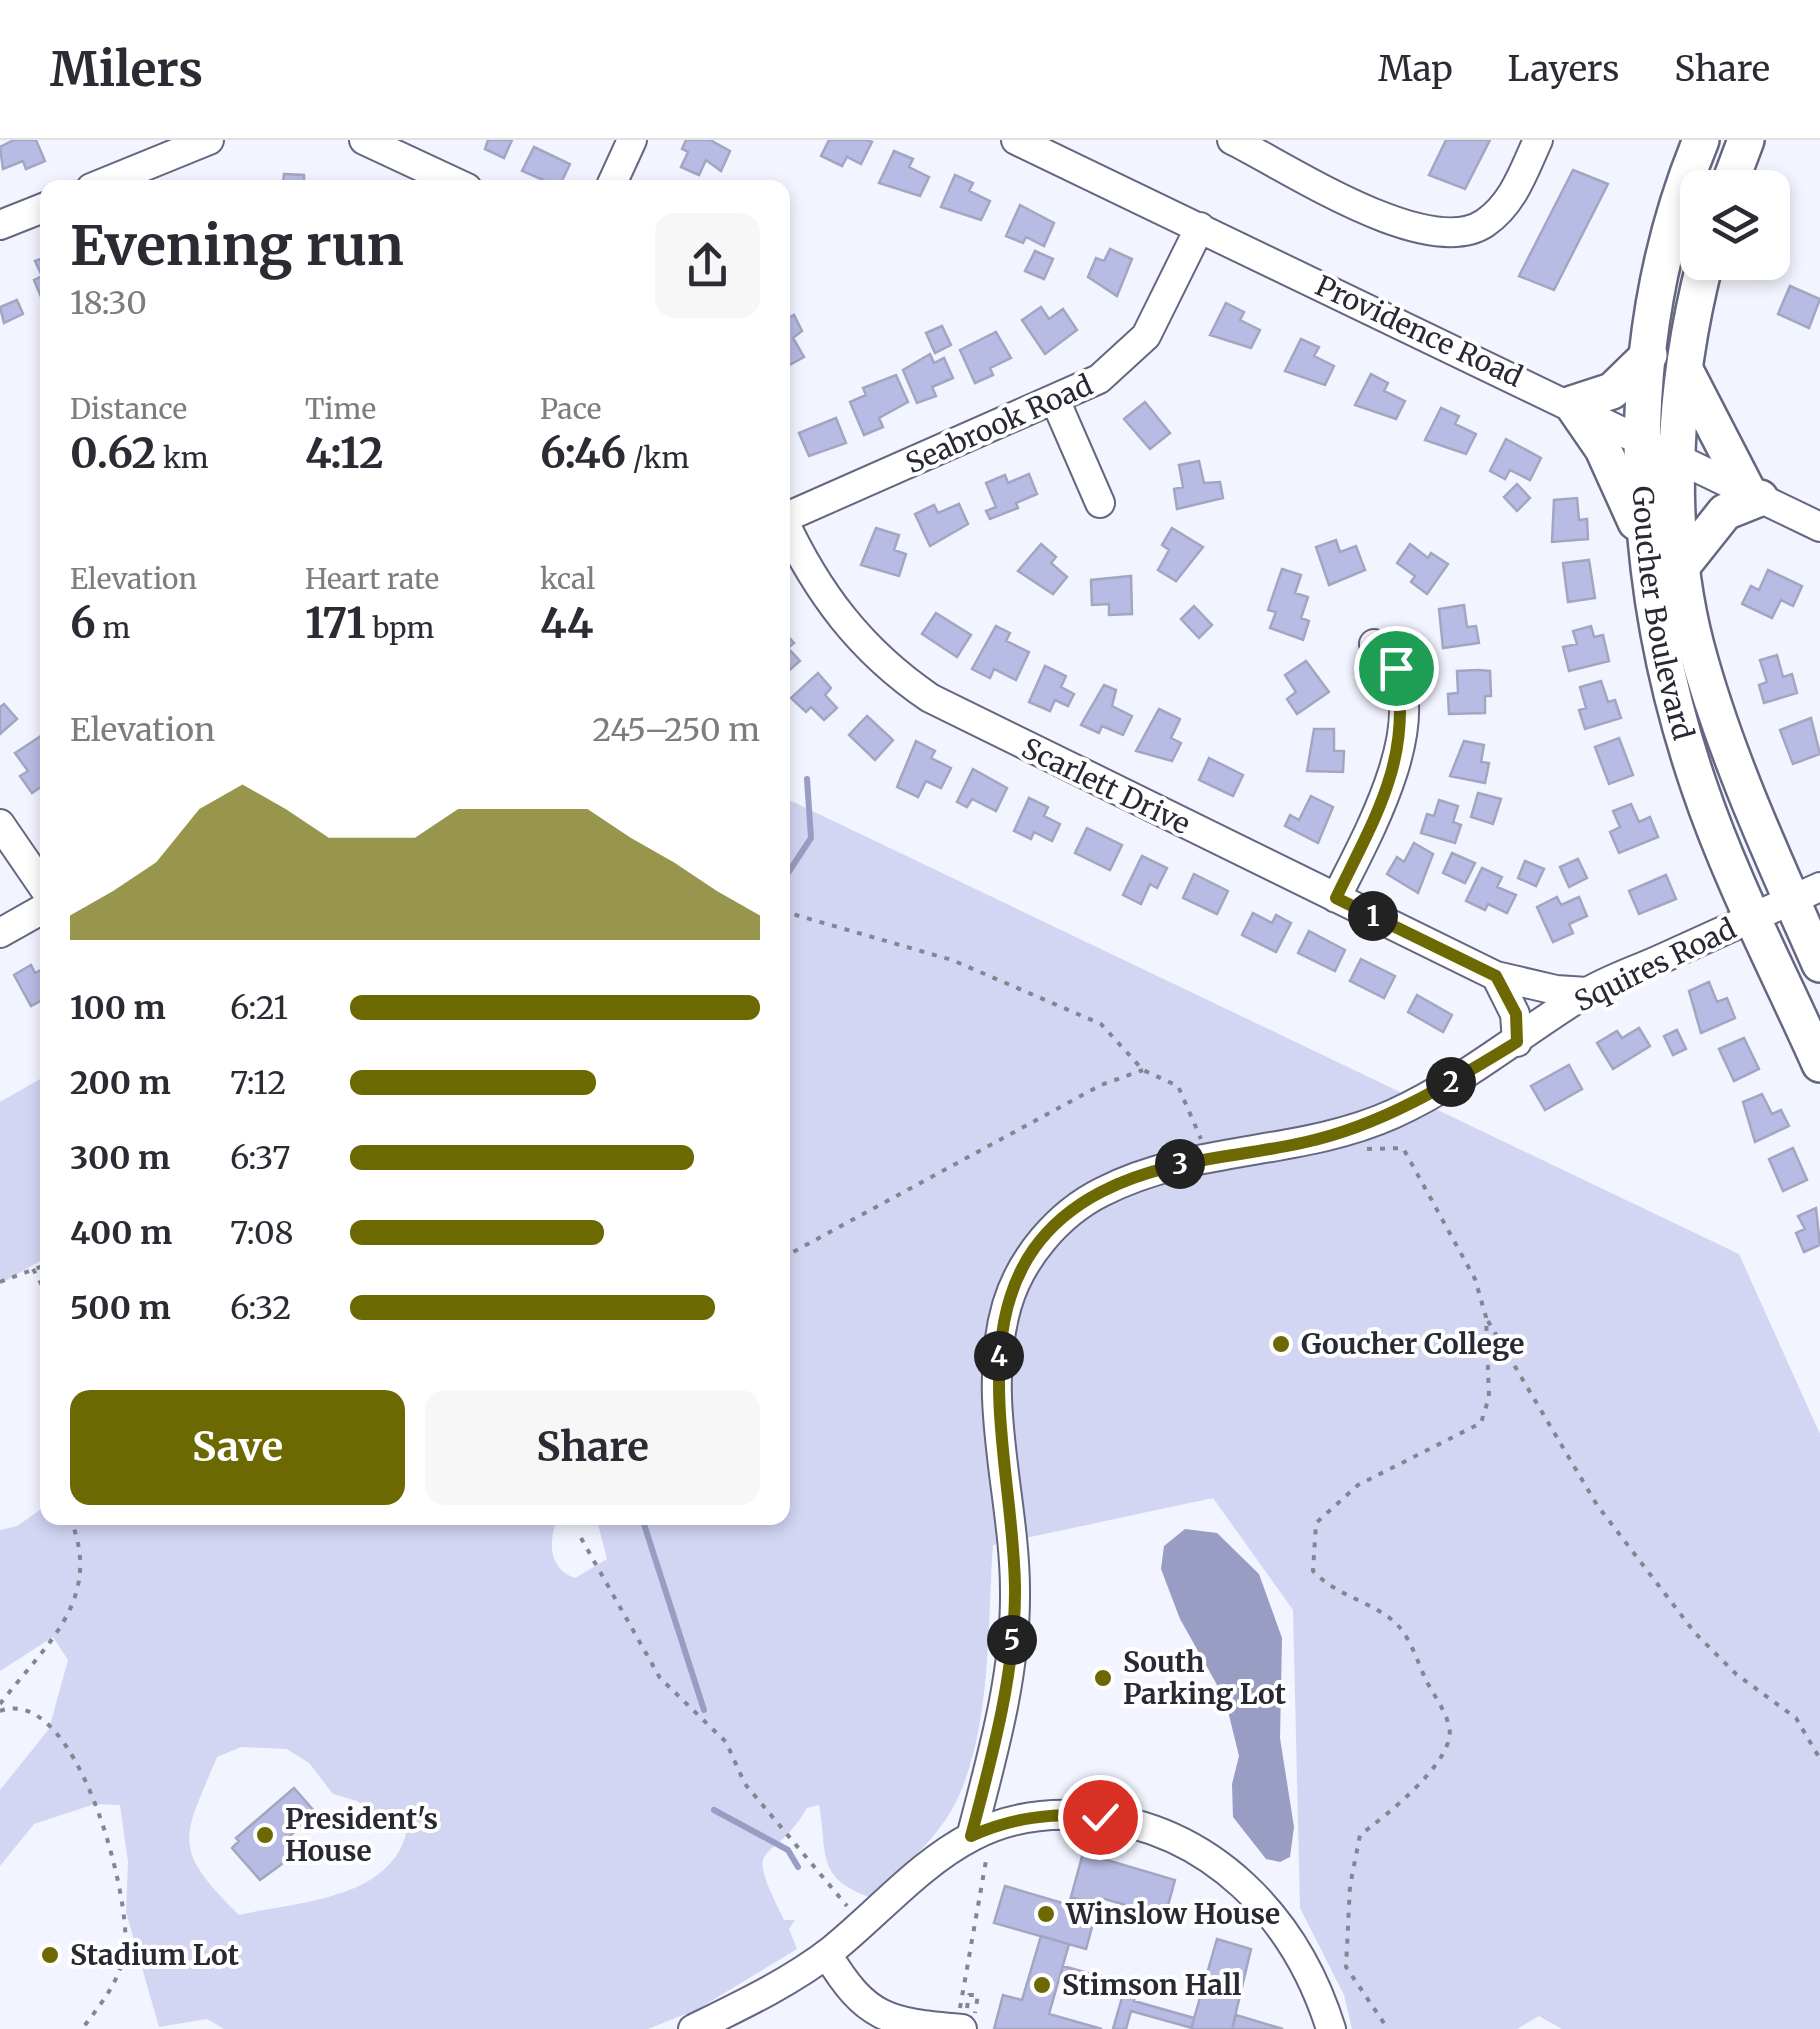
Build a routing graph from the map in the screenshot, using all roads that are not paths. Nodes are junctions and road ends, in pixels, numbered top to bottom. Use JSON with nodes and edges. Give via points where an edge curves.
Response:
{"nodes":[{"id":1,"x":210,"y":140,"type":"edge"},
{"id":2,"x":364,"y":140,"type":"edge"},
{"id":3,"x":632,"y":140,"type":"edge"},
{"id":4,"x":1016,"y":140,"type":"edge"},
{"id":5,"x":1036,"y":140,"type":"edge"},
{"id":6,"x":1232,"y":140,"type":"edge"},
{"id":7,"x":1538,"y":140,"type":"edge"},
{"id":8,"x":1701,"y":140,"type":"edge"},
{"id":9,"x":1746,"y":140,"type":"edge"},
{"id":10,"x":1279,"y":150,"type":"edge"},
{"id":11,"x":1059,"y":160,"type":"junction"},
{"id":12,"x":1735,"y":170,"type":"edge"},
{"id":13,"x":113,"y":180,"type":"edge"},
{"id":14,"x":450,"y":180,"type":"edge"},
{"id":15,"x":614,"y":180,"type":"edge"},
{"id":16,"x":40,"y":209,"type":"edge"},
{"id":17,"x":0,"y":225,"type":"edge"},
{"id":18,"x":1200,"y":227,"type":"junction"},
{"id":19,"x":1700,"y":280,"type":"edge"},
{"id":20,"x":1649,"y":355,"type":"junction"},
{"id":21,"x":1685,"y":370,"type":"junction"},
{"id":22,"x":1056,"y":402,"type":"junction"},
{"id":23,"x":1572,"y":404,"type":"junction"},
{"id":24,"x":1642,"y":439,"type":"junction"},
{"id":25,"x":1678,"y":457,"type":"junction"},
{"id":26,"x":1754,"y":495,"type":"junction"},
{"id":27,"x":1100,"y":503,"type":"dead end"},
{"id":28,"x":790,"y":515,"type":"edge"},
{"id":29,"x":1820,"y":526,"type":"edge"},
{"id":30,"x":790,"y":531,"type":"edge"},
{"id":31,"x":1647,"y":553,"type":"junction"},
{"id":32,"x":1682,"y":566,"type":"junction"},
{"id":33,"x":1374,"y":644,"type":"dead end"},
{"id":34,"x":0,"y":824,"type":"edge"},
{"id":35,"x":40,"y":882,"type":"edge"},
{"id":36,"x":1806,"y":893,"type":"edge"},
{"id":37,"x":1336,"y":898,"type":"junction"},
{"id":38,"x":40,"y":910,"type":"edge"},
{"id":39,"x":1754,"y":917,"type":"junction"},
{"id":40,"x":0,"y":933,"type":"edge"},
{"id":41,"x":1820,"y":964,"type":"edge"},
{"id":42,"x":1496,"y":976,"type":"junction"},
{"id":43,"x":1587,"y":992,"type":"junction"},
{"id":44,"x":1517,"y":1042,"type":"junction"},
{"id":45,"x":1820,"y":1064,"type":"edge"},
{"id":46,"x":979,"y":1843,"type":"junction"},
{"id":47,"x":828,"y":1954,"type":"junction"},
{"id":48,"x":882,"y":2024,"type":"edge"},
{"id":49,"x":972,"y":2024,"type":"edge"},
{"id":50,"x":693,"y":2029,"type":"edge"},
{"id":51,"x":1331,"y":2029,"type":"edge"}],
"edges":[{"from":1,"to":13,"type":"street"},
{"from":2,"to":14,"type":"street"},
{"from":3,"to":15,"type":"street"},
{"from":4,"to":11,"type":"street","name":"Providence Road"},
{"from":5,"to":11,"type":"street"},
{"from":6,"to":10,"type":"street"},
{"from":7,"to":10,"type":"street","via":[[1516,189],[1495,214],[1482,226],[1447,234],[1392,220]]},
{"from":8,"to":20,"type":"main road","name":"Goucher Boulevard","via":[[1660,277]]},
{"from":9,"to":12,"type":"main road"},
{"from":11,"to":18,"type":"street","name":"Providence Road"},
{"from":16,"to":17,"type":"street"},
{"from":18,"to":22,"type":"street","name":"Seabrook Road","via":[[1146,336],[1109,372]]},
{"from":18,"to":23,"type":"street","name":"Providence Road"},
{"from":19,"to":21,"type":"main road","name":"Goucher Boulevard"},
{"from":20,"to":23,"type":"main road","via":[[1612,391]]},
{"from":20,"to":24,"type":"main road","name":"Goucher Boulevard"},
{"from":21,"to":25,"type":"main road","name":"Goucher Boulevard"},
{"from":21,"to":26,"type":"main road"},
{"from":22,"to":27,"type":"street"},
{"from":22,"to":28,"type":"street","name":"Seabrook Road"},
{"from":23,"to":24,"type":"street","name":"Providence Road"},
{"from":23,"to":31,"type":"main road","via":[[1627,495]]},
{"from":24,"to":25,"type":"street","name":"Providence Road"},
{"from":24,"to":31,"type":"main road","name":"Goucher Boulevard"},
{"from":25,"to":26,"type":"street","name":"Providence Road"},
{"from":25,"to":32,"type":"main road","name":"Goucher Boulevard"},
{"from":26,"to":29,"type":"street","name":"Providence Road"},
{"from":26,"to":32,"type":"main road","via":[[1725,512]]},
{"from":30,"to":37,"type":"street","name":"Scarlett Drive","via":[[831,606],[905,680],[957,713]]},
{"from":31,"to":39,"type":"main road","name":"Goucher Boulevard","via":[[1682,728]]},
{"from":32,"to":36,"type":"main road","name":"Goucher Boulevard","via":[[1696,644],[1724,735]]},
{"from":33,"to":37,"type":"street","via":[[1396,668],[1400,742],[1382,803]]},
{"from":34,"to":35,"type":"street"},
{"from":36,"to":39,"type":"street","name":"Squires Road"},
{"from":36,"to":41,"type":"main road","name":"Goucher Boulevard"},
{"from":37,"to":42,"type":"street","name":"Scarlett Drive"},
{"from":38,"to":40,"type":"street"},
{"from":39,"to":43,"type":"street","name":"Squires Road"},
{"from":39,"to":45,"type":"main road","name":"Goucher Boulevard"},
{"from":42,"to":43,"type":"street","name":"Scarlett Drive"},
{"from":42,"to":44,"type":"street","via":[[1516,1014]]},
{"from":43,"to":44,"type":"street","name":"Squires Road"},
{"from":44,"to":46,"type":"street","name":"Squires Road","via":[[1393,1114],[1307,1142],[1132,1178],[1080,1206],[1029,1258],[1001,1333],[999,1410],[1014,1619]]},
{"from":46,"to":47,"type":"street"},
{"from":46,"to":51,"type":"street","via":[[1018,1820],[1077,1814],[1134,1824],[1190,1845],[1273,1914],[1311,1975]]},
{"from":47,"to":48,"type":"street"},
{"from":47,"to":50,"type":"street"},
{"from":48,"to":49,"type":"street"}]}
